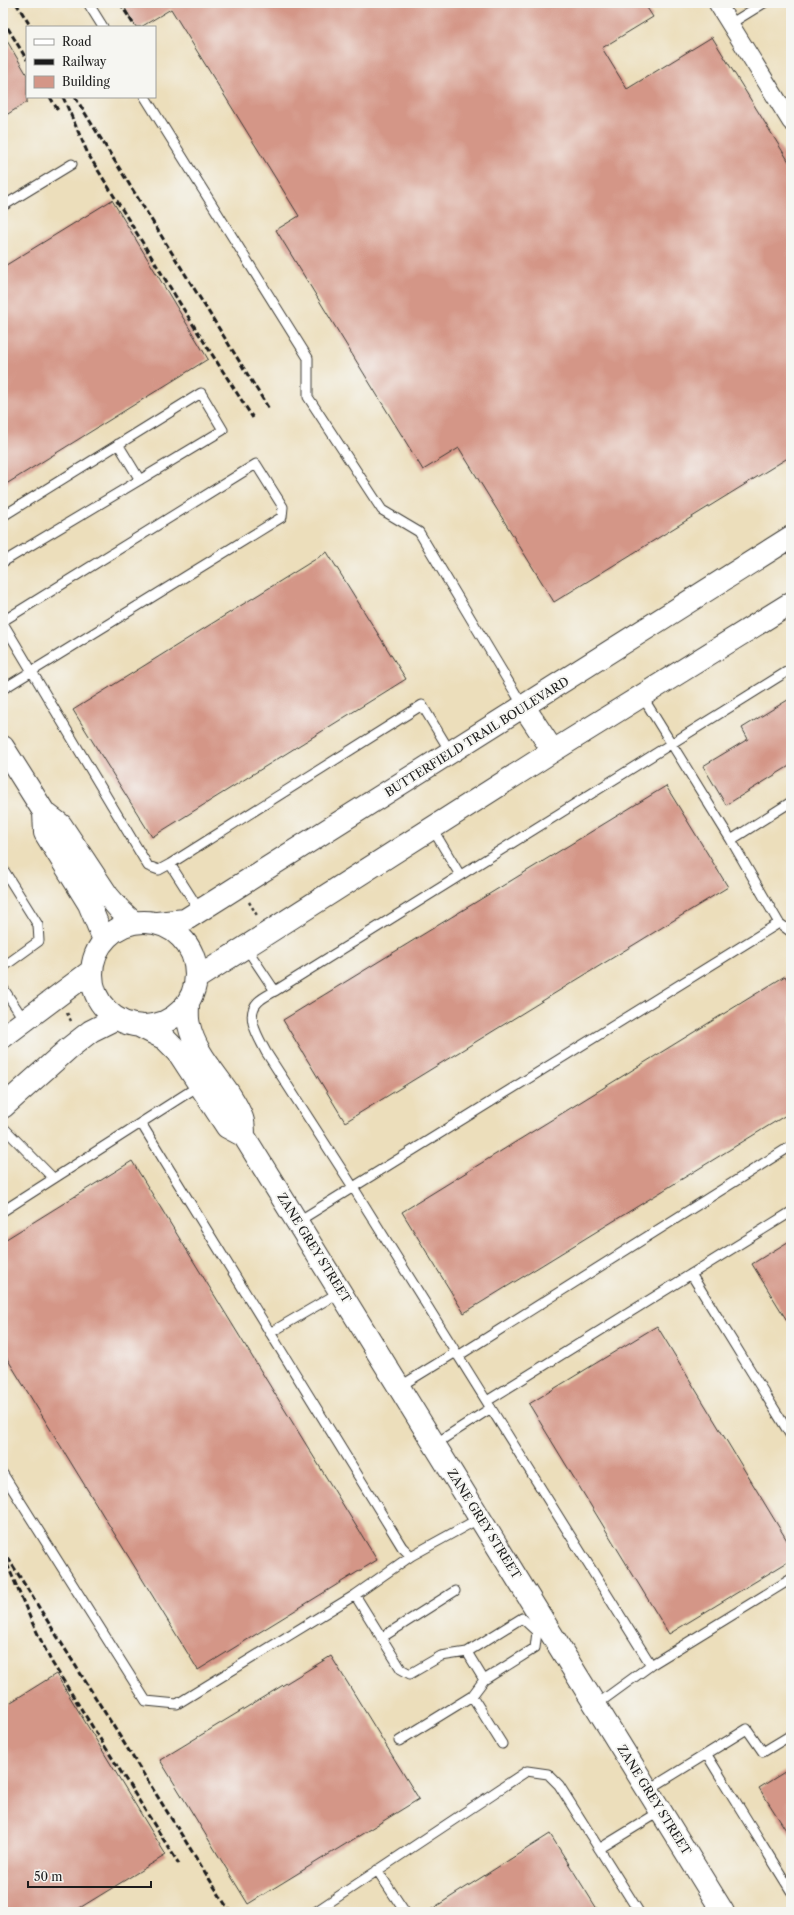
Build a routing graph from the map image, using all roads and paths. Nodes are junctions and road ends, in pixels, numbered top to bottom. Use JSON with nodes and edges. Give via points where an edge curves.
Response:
{"nodes":[{"id":1,"x":88,"y":3,"type":"edge"},
{"id":2,"x":717,"y":3,"type":"edge"},
{"id":3,"x":764,"y":3,"type":"edge"},
{"id":4,"x":730,"y":24,"type":"junction"},
{"id":5,"x":101,"y":26,"type":"edge"},
{"id":6,"x":146,"y":98,"type":"edge"},
{"id":7,"x":791,"y":122,"type":"edge"},
{"id":8,"x":72,"y":164,"type":"dead end"},
{"id":9,"x":3,"y":206,"type":"edge"},
{"id":10,"x":118,"y":444,"type":"junction"},
{"id":11,"x":140,"y":480,"type":"junction"},
{"id":12,"x":3,"y":516,"type":"edge"},
{"id":13,"x":791,"y":537,"type":"edge"},
{"id":14,"x":3,"y":562,"type":"edge"},
{"id":15,"x":791,"y":603,"type":"edge"},
{"id":16,"x":3,"y":622,"type":"edge"},
{"id":17,"x":791,"y":669,"type":"edge"},
{"id":18,"x":32,"y":671,"type":"junction"},
{"id":19,"x":3,"y":689,"type":"edge"},
{"id":20,"x":642,"y":696,"type":"junction"},
{"id":21,"x":524,"y":707,"type":"junction"},
{"id":22,"x":671,"y":743,"type":"junction"},
{"id":23,"x":3,"y":747,"type":"edge"},
{"id":24,"x":553,"y":751,"type":"junction"},
{"id":25,"x":451,"y":753,"type":"junction"},
{"id":26,"x":791,"y":802,"type":"edge"},
{"id":27,"x":44,"y":812,"type":"junction"},
{"id":28,"x":432,"y":828,"type":"junction"},
{"id":29,"x":731,"y":840,"type":"junction"},
{"id":30,"x":170,"y":864,"type":"junction"},
{"id":31,"x":3,"y":869,"type":"edge"},
{"id":32,"x":460,"y":875,"type":"junction"},
{"id":33,"x":247,"y":900,"type":"dead end"},
{"id":34,"x":200,"y":911,"type":"junction"},
{"id":35,"x":262,"y":922,"type":"dead end"},
{"id":36,"x":134,"y":923,"type":"junction"},
{"id":37,"x":157,"y":923,"type":"junction"},
{"id":38,"x":779,"y":923,"type":"junction"},
{"id":39,"x":791,"y":932,"type":"edge"},
{"id":40,"x":104,"y":940,"type":"junction"},
{"id":41,"x":246,"y":946,"type":"junction"},
{"id":42,"x":3,"y":967,"type":"edge"},
{"id":43,"x":91,"y":971,"type":"junction"},
{"id":44,"x":196,"y":978,"type":"junction"},
{"id":45,"x":3,"y":988,"type":"edge"},
{"id":46,"x":275,"y":991,"type":"junction"},
{"id":47,"x":188,"y":1004,"type":"junction"},
{"id":48,"x":65,"y":1010,"type":"dead end"},
{"id":49,"x":115,"y":1019,"type":"junction"},
{"id":50,"x":24,"y":1020,"type":"junction"},
{"id":51,"x":141,"y":1027,"type":"junction"},
{"id":52,"x":75,"y":1029,"type":"dead end"},
{"id":53,"x":3,"y":1037,"type":"edge"},
{"id":54,"x":200,"y":1085,"type":"junction"},
{"id":55,"x":3,"y":1107,"type":"edge"},
{"id":56,"x":141,"y":1123,"type":"junction"},
{"id":57,"x":3,"y":1127,"type":"edge"},
{"id":58,"x":244,"y":1136,"type":"junction"},
{"id":59,"x":791,"y":1146,"type":"edge"},
{"id":60,"x":53,"y":1178,"type":"junction"},
{"id":61,"x":353,"y":1187,"type":"junction"},
{"id":62,"x":3,"y":1211,"type":"edge"},
{"id":63,"x":791,"y":1212,"type":"edge"},
{"id":64,"x":297,"y":1222,"type":"junction"},
{"id":65,"x":691,"y":1274,"type":"junction"},
{"id":66,"x":340,"y":1292,"type":"junction"},
{"id":67,"x":270,"y":1333,"type":"junction"},
{"id":68,"x":457,"y":1354,"type":"junction"},
{"id":69,"x":399,"y":1387,"type":"junction"},
{"id":70,"x":489,"y":1405,"type":"junction"},
{"id":71,"x":791,"y":1436,"type":"edge"},
{"id":72,"x":435,"y":1444,"type":"junction"},
{"id":73,"x":3,"y":1474,"type":"edge"},
{"id":74,"x":480,"y":1518,"type":"junction"},
{"id":75,"x":411,"y":1556,"type":"junction"},
{"id":76,"x":791,"y":1580,"type":"edge"},
{"id":77,"x":455,"y":1591,"type":"dead end"},
{"id":78,"x":355,"y":1595,"type":"junction"},
{"id":79,"x":542,"y":1629,"type":"junction"},
{"id":80,"x":381,"y":1638,"type":"junction"},
{"id":81,"x":467,"y":1652,"type":"junction"},
{"id":82,"x":651,"y":1665,"type":"junction"},
{"id":83,"x":484,"y":1680,"type":"junction"},
{"id":84,"x":472,"y":1696,"type":"junction"},
{"id":85,"x":596,"y":1705,"type":"junction"},
{"id":86,"x":791,"y":1735,"type":"edge"},
{"id":87,"x":399,"y":1741,"type":"dead end"},
{"id":88,"x":502,"y":1744,"type":"dead end"},
{"id":89,"x":707,"y":1755,"type":"junction"},
{"id":90,"x":648,"y":1790,"type":"junction"},
{"id":91,"x":661,"y":1811,"type":"junction"},
{"id":92,"x":599,"y":1849,"type":"junction"},
{"id":93,"x":377,"y":1870,"type":"junction"},
{"id":94,"x":791,"y":1891,"type":"edge"},
{"id":95,"x":315,"y":1912,"type":"edge"},
{"id":96,"x":405,"y":1912,"type":"edge"},
{"id":97,"x":639,"y":1912,"type":"edge"},
{"id":98,"x":723,"y":1912,"type":"edge"}],
"edges":[{"from":1,"to":5,"type":"lane"},
{"from":2,"to":4,"type":"street"},
{"from":3,"to":4,"type":"lane"},
{"from":4,"to":7,"type":"street"},
{"from":6,"to":21,"type":"lane","via":[[308,358],[308,397],[382,510],[418,532]]},
{"from":8,"to":9,"type":"lane"},
{"from":10,"to":11,"type":"lane"},
{"from":10,"to":11,"type":"lane","via":[[201,393],[223,430]]},
{"from":10,"to":12,"type":"lane"},
{"from":11,"to":14,"type":"lane"},
{"from":13,"to":21,"type":"street","name":"BUTTERFIELD TRAIL BOULEVARD"},
{"from":15,"to":20,"type":"street"},
{"from":16,"to":18,"type":"lane"},
{"from":16,"to":18,"type":"lane","via":[[256,464],[283,507],[282,517]]},
{"from":17,"to":22,"type":"lane"},
{"from":18,"to":19,"type":"lane"},
{"from":18,"to":30,"type":"lane","via":[[148,866],[159,870]]},
{"from":20,"to":22,"type":"lane"},
{"from":20,"to":24,"type":"street"},
{"from":21,"to":24,"type":"street"},
{"from":21,"to":25,"type":"street","name":"BUTTERFIELD TRAIL BOULEVARD"},
{"from":22,"to":29,"type":"lane"},
{"from":22,"to":32,"type":"lane"},
{"from":23,"to":27,"type":"street"},
{"from":24,"to":28,"type":"street"},
{"from":25,"to":30,"type":"lane","via":[[422,705]]},
{"from":25,"to":34,"type":"street","name":"BUTTERFIELD TRAIL BOULEVARD"},
{"from":26,"to":29,"type":"lane"},
{"from":27,"to":36,"type":"street","via":[[61,825],[108,896]]},
{"from":27,"to":40,"type":"street","via":[[45,833],[89,904]]},
{"from":28,"to":32,"type":"lane"},
{"from":28,"to":41,"type":"street"},
{"from":29,"to":38,"type":"lane"},
{"from":30,"to":34,"type":"lane"},
{"from":31,"to":42,"type":"lane","via":[[38,925],[39,941]]},
{"from":32,"to":46,"type":"lane"},
{"from":33,"to":35,"type":"path"},
{"from":34,"to":37,"type":"street","name":"BUTTERFIELD TRAIL BOULEVARD","via":[[185,920]]},
{"from":36,"to":37,"type":"street"},
{"from":36,"to":40,"type":"street","via":[[118,929]]},
{"from":37,"to":44,"type":"street","via":[[178,934],[193,954]]},
{"from":38,"to":39,"type":"lane"},
{"from":38,"to":61,"type":"lane"},
{"from":40,"to":43,"type":"street","via":[[95,955]]},
{"from":41,"to":44,"type":"street"},
{"from":41,"to":46,"type":"lane"},
{"from":43,"to":49,"type":"street","via":[[97,999]]},
{"from":43,"to":50,"type":"street"},
{"from":44,"to":47,"type":"street"},
{"from":45,"to":50,"type":"lane"},
{"from":46,"to":61,"type":"lane","via":[[258,1002],[252,1015],[255,1030],[266,1052]]},
{"from":47,"to":51,"type":"street","via":[[168,1021]]},
{"from":47,"to":58,"type":"street","name":"ZANE GREY STREET","via":[[188,1024],[197,1046],[243,1119]]},
{"from":48,"to":52,"type":"path"},
{"from":49,"to":51,"type":"street"},
{"from":49,"to":55,"type":"street","via":[[91,1031],[68,1049]]},
{"from":50,"to":53,"type":"street"},
{"from":51,"to":54,"type":"street","name":"ZANE GREY STREET","via":[[165,1039],[181,1056]]},
{"from":54,"to":56,"type":"lane"},
{"from":54,"to":58,"type":"street","name":"ZANE GREY STREET","via":[[227,1127]]},
{"from":56,"to":60,"type":"lane"},
{"from":56,"to":67,"type":"lane"},
{"from":57,"to":60,"type":"lane"},
{"from":58,"to":64,"type":"street","name":"ZANE GREY STREET"},
{"from":59,"to":68,"type":"lane"},
{"from":60,"to":62,"type":"lane"},
{"from":61,"to":64,"type":"lane"},
{"from":61,"to":68,"type":"lane"},
{"from":63,"to":65,"type":"lane"},
{"from":64,"to":66,"type":"street","name":"ZANE GREY STREET"},
{"from":65,"to":70,"type":"lane"},
{"from":65,"to":71,"type":"lane"},
{"from":66,"to":67,"type":"lane"},
{"from":66,"to":69,"type":"street","name":"ZANE GREY STREET"},
{"from":67,"to":75,"type":"lane","via":[[402,1547]]},
{"from":68,"to":69,"type":"lane"},
{"from":68,"to":70,"type":"lane"},
{"from":69,"to":72,"type":"street","name":"ZANE GREY STREET"},
{"from":70,"to":72,"type":"lane"},
{"from":70,"to":82,"type":"lane"},
{"from":72,"to":74,"type":"street","name":"ZANE GREY STREET"},
{"from":73,"to":78,"type":"lane","via":[[146,1701],[177,1704]]},
{"from":74,"to":75,"type":"lane"},
{"from":74,"to":79,"type":"street","name":"ZANE GREY STREET"},
{"from":75,"to":78,"type":"lane"},
{"from":76,"to":82,"type":"lane"},
{"from":77,"to":80,"type":"lane"},
{"from":78,"to":80,"type":"lane"},
{"from":79,"to":81,"type":"lane","via":[[522,1618]]},
{"from":79,"to":83,"type":"lane","via":[[535,1648]]},
{"from":79,"to":85,"type":"street","name":"ZANE GREY STREET"},
{"from":80,"to":81,"type":"lane","via":[[401,1669],[410,1674],[441,1656]]},
{"from":81,"to":83,"type":"lane"},
{"from":82,"to":85,"type":"lane"},
{"from":83,"to":84,"type":"lane"},
{"from":84,"to":87,"type":"lane"},
{"from":84,"to":88,"type":"lane"},
{"from":85,"to":90,"type":"street","name":"ZANE GREY STREET"},
{"from":86,"to":89,"type":"lane","via":[[763,1752],[747,1729]]},
{"from":89,"to":90,"type":"lane"},
{"from":89,"to":94,"type":"lane"},
{"from":90,"to":91,"type":"street","name":"ZANE GREY STREET"},
{"from":91,"to":92,"type":"lane"},
{"from":91,"to":98,"type":"street","name":"ZANE GREY STREET"},
{"from":92,"to":93,"type":"lane","via":[[559,1785],[548,1774],[527,1771]]},
{"from":92,"to":97,"type":"lane"},
{"from":93,"to":95,"type":"lane"},
{"from":93,"to":96,"type":"lane"}]}
